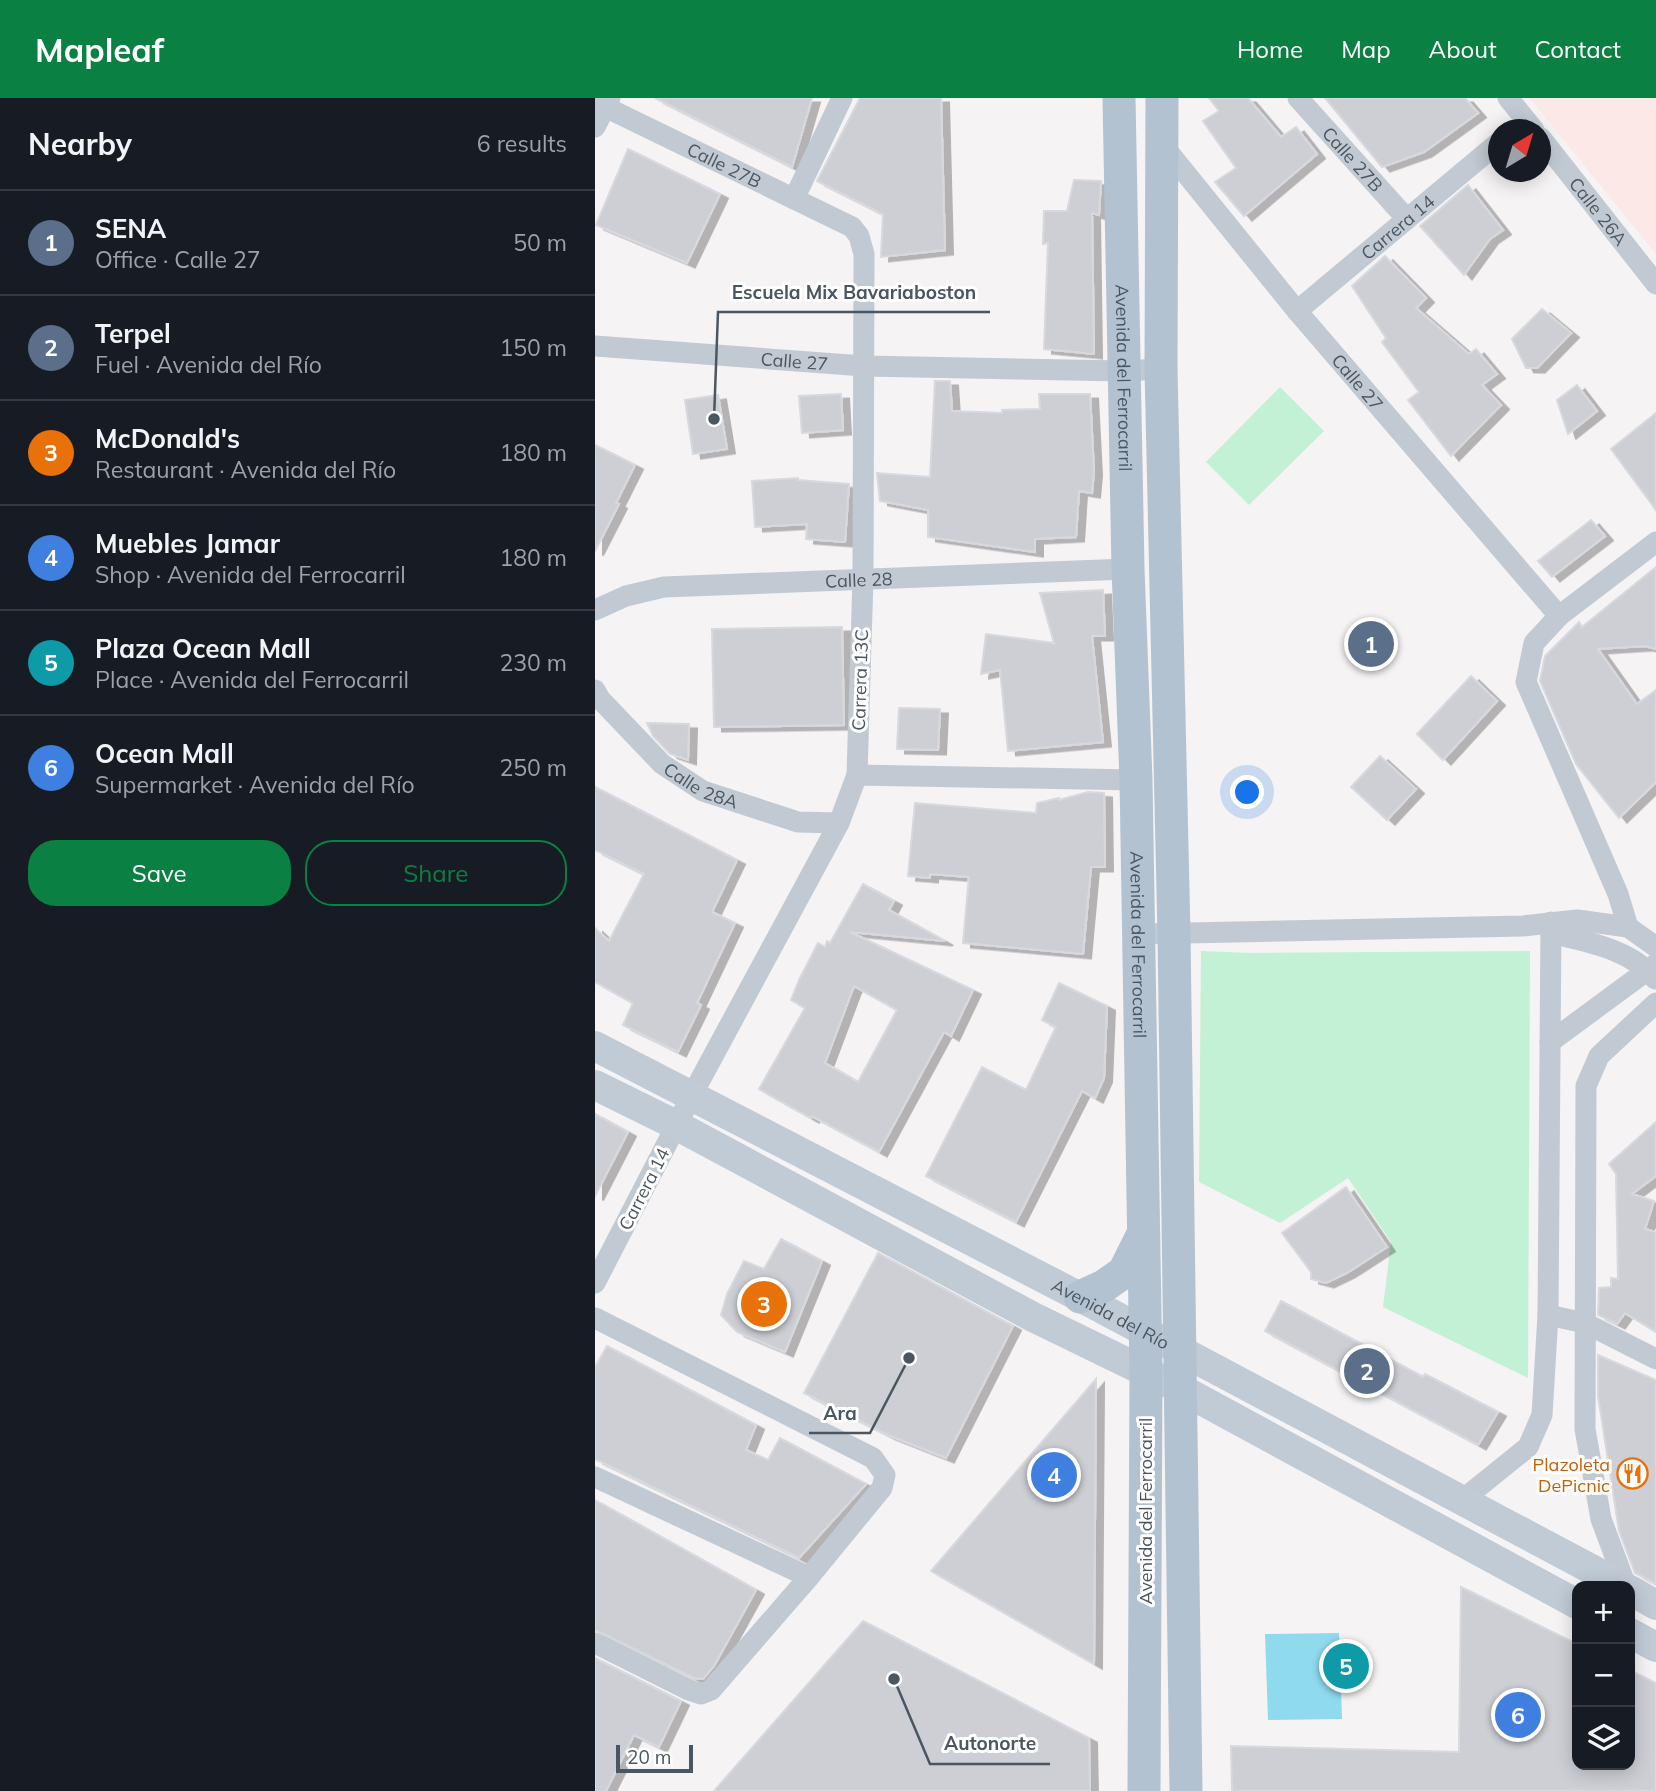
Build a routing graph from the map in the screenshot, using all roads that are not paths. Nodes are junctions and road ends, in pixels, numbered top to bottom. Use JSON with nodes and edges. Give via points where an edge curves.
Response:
{"nodes":[{"id":1,"x":842,"y":98,"type":"edge"},
{"id":2,"x":1119,"y":98,"type":"edge"},
{"id":3,"x":1161,"y":98,"type":"edge"},
{"id":4,"x":1298,"y":98,"type":"edge"},
{"id":5,"x":1508,"y":98,"type":"edge"},
{"id":6,"x":603,"y":102,"type":"edge"},
{"id":7,"x":1520,"y":119,"type":"edge"},
{"id":8,"x":595,"y":127,"type":"edge"},
{"id":9,"x":1162,"y":144,"type":"junction"},
{"id":10,"x":1488,"y":151,"type":"edge"},
{"id":11,"x":1551,"y":151,"type":"edge"},
{"id":12,"x":794,"y":199,"type":"junction"},
{"id":13,"x":1407,"y":219,"type":"junction"},
{"id":14,"x":852,"y":227,"type":"joint"},
{"id":15,"x":1656,"y":284,"type":"edge"},
{"id":16,"x":1297,"y":311,"type":"junction"},
{"id":17,"x":595,"y":346,"type":"edge"},
{"id":18,"x":864,"y":366,"type":"junction"},
{"id":19,"x":1161,"y":369,"type":"junction"},
{"id":20,"x":1123,"y":371,"type":"junction"},
{"id":21,"x":1656,"y":542,"type":"edge"},
{"id":22,"x":1128,"y":569,"type":"junction"},
{"id":23,"x":863,"y":579,"type":"junction"},
{"id":24,"x":595,"y":610,"type":"edge"},
{"id":25,"x":1559,"y":616,"type":"junction"},
{"id":26,"x":595,"y":690,"type":"edge"},
{"id":27,"x":857,"y":775,"type":"junction"},
{"id":28,"x":1136,"y":779,"type":"junction"},
{"id":29,"x":839,"y":823,"type":"junction"},
{"id":30,"x":1628,"y":927,"type":"junction"},
{"id":31,"x":1551,"y":928,"type":"junction"},
{"id":32,"x":1138,"y":934,"type":"junction"},
{"id":33,"x":1174,"y":934,"type":"junction"},
{"id":34,"x":1656,"y":947,"type":"edge"},
{"id":35,"x":1653,"y":972,"type":"edge"},
{"id":36,"x":1656,"y":1003,"type":"edge"},
{"id":37,"x":1550,"y":1042,"type":"junction"},
{"id":38,"x":595,"y":1046,"type":"edge"},
{"id":39,"x":595,"y":1085,"type":"edge"},
{"id":40,"x":692,"y":1095,"type":"junction"},
{"id":41,"x":676,"y":1125,"type":"junction"},
{"id":42,"x":1143,"y":1234,"type":"junction"},
{"id":43,"x":595,"y":1283,"type":"edge"},
{"id":44,"x":1080,"y":1297,"type":"junction"},
{"id":45,"x":1548,"y":1315,"type":"junction"},
{"id":46,"x":595,"y":1318,"type":"edge"},
{"id":47,"x":1585,"y":1323,"type":"junction"},
{"id":48,"x":1144,"y":1331,"type":"junction"},
{"id":49,"x":1181,"y":1350,"type":"junction"},
{"id":50,"x":1656,"y":1359,"type":"edge"},
{"id":51,"x":1146,"y":1373,"type":"junction"},
{"id":52,"x":1181,"y":1389,"type":"junction"},
{"id":53,"x":595,"y":1477,"type":"edge"},
{"id":54,"x":1461,"y":1501,"type":"junction"},
{"id":55,"x":809,"y":1577,"type":"junction"},
{"id":56,"x":1614,"y":1581,"type":"edge"},
{"id":57,"x":1624,"y":1581,"type":"edge"},
{"id":58,"x":1635,"y":1592,"type":"edge"},
{"id":59,"x":1572,"y":1601,"type":"edge"},
{"id":60,"x":1656,"y":1605,"type":"edge"},
{"id":61,"x":1635,"y":1636,"type":"edge"},
{"id":62,"x":595,"y":1643,"type":"edge"},
{"id":63,"x":1656,"y":1647,"type":"edge"},
{"id":64,"x":1144,"y":1791,"type":"edge"},
{"id":65,"x":1186,"y":1791,"type":"edge"}],
"edges":[{"from":1,"to":12,"type":"street"},
{"from":2,"to":20,"type":"main road","name":"Avenida del Ferrocarril"},
{"from":3,"to":9,"type":"main road","name":"Avenida del Ferrocarril"},
{"from":4,"to":13,"type":"street","name":"Calle 27B"},
{"from":5,"to":7,"type":"street"},
{"from":6,"to":8,"type":"street"},
{"from":6,"to":12,"type":"street","name":"Calle 27B"},
{"from":9,"to":16,"type":"street","name":"Calle 27"},
{"from":9,"to":19,"type":"main road","name":"Avenida del Ferrocarril"},
{"from":10,"to":13,"type":"street","name":"Carrera 14"},
{"from":11,"to":15,"type":"street","name":"Calle 26A"},
{"from":12,"to":14,"type":"street","name":"Calle 27B"},
{"from":13,"to":16,"type":"street","name":"Carrera 14"},
{"from":14,"to":18,"type":"street","name":"Carrera 13C","via":[[864,254]]},
{"from":16,"to":25,"type":"street","name":"Calle 27"},
{"from":17,"to":18,"type":"street","name":"Calle 27"},
{"from":18,"to":20,"type":"street","name":"Calle 27"},
{"from":18,"to":23,"type":"street","name":"Carrera 13C"},
{"from":19,"to":20,"type":"street","name":"Calle 27"},
{"from":19,"to":33,"type":"main road","name":"Avenida del Ferrocarril"},
{"from":20,"to":22,"type":"main road","name":"Avenida del Ferrocarril"},
{"from":21,"to":25,"type":"street"},
{"from":22,"to":23,"type":"street","name":"Calle 28"},
{"from":22,"to":28,"type":"main road","name":"Avenida del Ferrocarril"},
{"from":23,"to":24,"type":"street","name":"Calle 28","via":[[664,587]]},
{"from":23,"to":27,"type":"street","name":"Carrera 13C"},
{"from":25,"to":30,"type":"street","via":[[1534,643],[1526,681]]},
{"from":26,"to":29,"type":"street","name":"Calle 28A","via":[[662,764],[703,791],[798,822]]},
{"from":27,"to":28,"type":"street"},
{"from":27,"to":29,"type":"street","name":"Carrera 13C"},
{"from":28,"to":32,"type":"main road","name":"Avenida del Ferrocarril"},
{"from":29,"to":40,"type":"street","name":"Carrera 13C"},
{"from":30,"to":31,"type":"street","via":[[1577,920]]},
{"from":30,"to":34,"type":"street"},
{"from":31,"to":33,"type":"street"},
{"from":31,"to":35,"type":"street","via":[[1630,957]]},
{"from":31,"to":37,"type":"street"},
{"from":32,"to":33,"type":"street"},
{"from":32,"to":42,"type":"main road","name":"Avenida del Ferrocarril"},
{"from":33,"to":49,"type":"main road","name":"Avenida del Ferrocarril"},
{"from":35,"to":37,"type":"street"},
{"from":36,"to":47,"type":"street","via":[[1599,1056],[1586,1086]]},
{"from":37,"to":45,"type":"street"},
{"from":38,"to":40,"type":"main road","name":"Avenida del Río"},
{"from":39,"to":41,"type":"main road","name":"Avenida del Río"},
{"from":40,"to":41,"type":"street","name":"Carrera 14"},
{"from":40,"to":44,"type":"main road","name":"Avenida del Río"},
{"from":41,"to":43,"type":"street","name":"Carrera 14"},
{"from":41,"to":51,"type":"main road","name":"Avenida del Río","via":[[1033,1318]]},
{"from":42,"to":44,"type":"main road","via":[[1124,1272]]},
{"from":42,"to":48,"type":"main road","name":"Avenida del Ferrocarril"},
{"from":44,"to":48,"type":"main road","name":"Avenida del Río"},
{"from":45,"to":47,"type":"street"},
{"from":45,"to":54,"type":"street","via":[[1538,1426],[1528,1447]]},
{"from":46,"to":55,"type":"street","via":[[873,1458],[885,1475],[882,1489]]},
{"from":47,"to":50,"type":"street"},
{"from":47,"to":57,"type":"street","via":[[1585,1429],[1601,1519]]},
{"from":48,"to":49,"type":"main road","name":"Avenida del Río"},
{"from":48,"to":51,"type":"main road","name":"Avenida del Ferrocarril"},
{"from":49,"to":52,"type":"main road","name":"Avenida del Ferrocarril"},
{"from":49,"to":54,"type":"main road","name":"Avenida del Río"},
{"from":51,"to":52,"type":"main road","name":"Avenida del Río"},
{"from":51,"to":64,"type":"main road","name":"Avenida del Ferrocarril"},
{"from":52,"to":59,"type":"main road","name":"Avenida del Río"},
{"from":52,"to":65,"type":"main road","name":"Avenida del Ferrocarril"},
{"from":53,"to":55,"type":"street"},
{"from":54,"to":56,"type":"main road","name":"Avenida del Río"},
{"from":55,"to":62,"type":"street","via":[[711,1690],[701,1694]]},
{"from":58,"to":60,"type":"main road","name":"Avenida del Río"},
{"from":61,"to":63,"type":"main road"}]}
